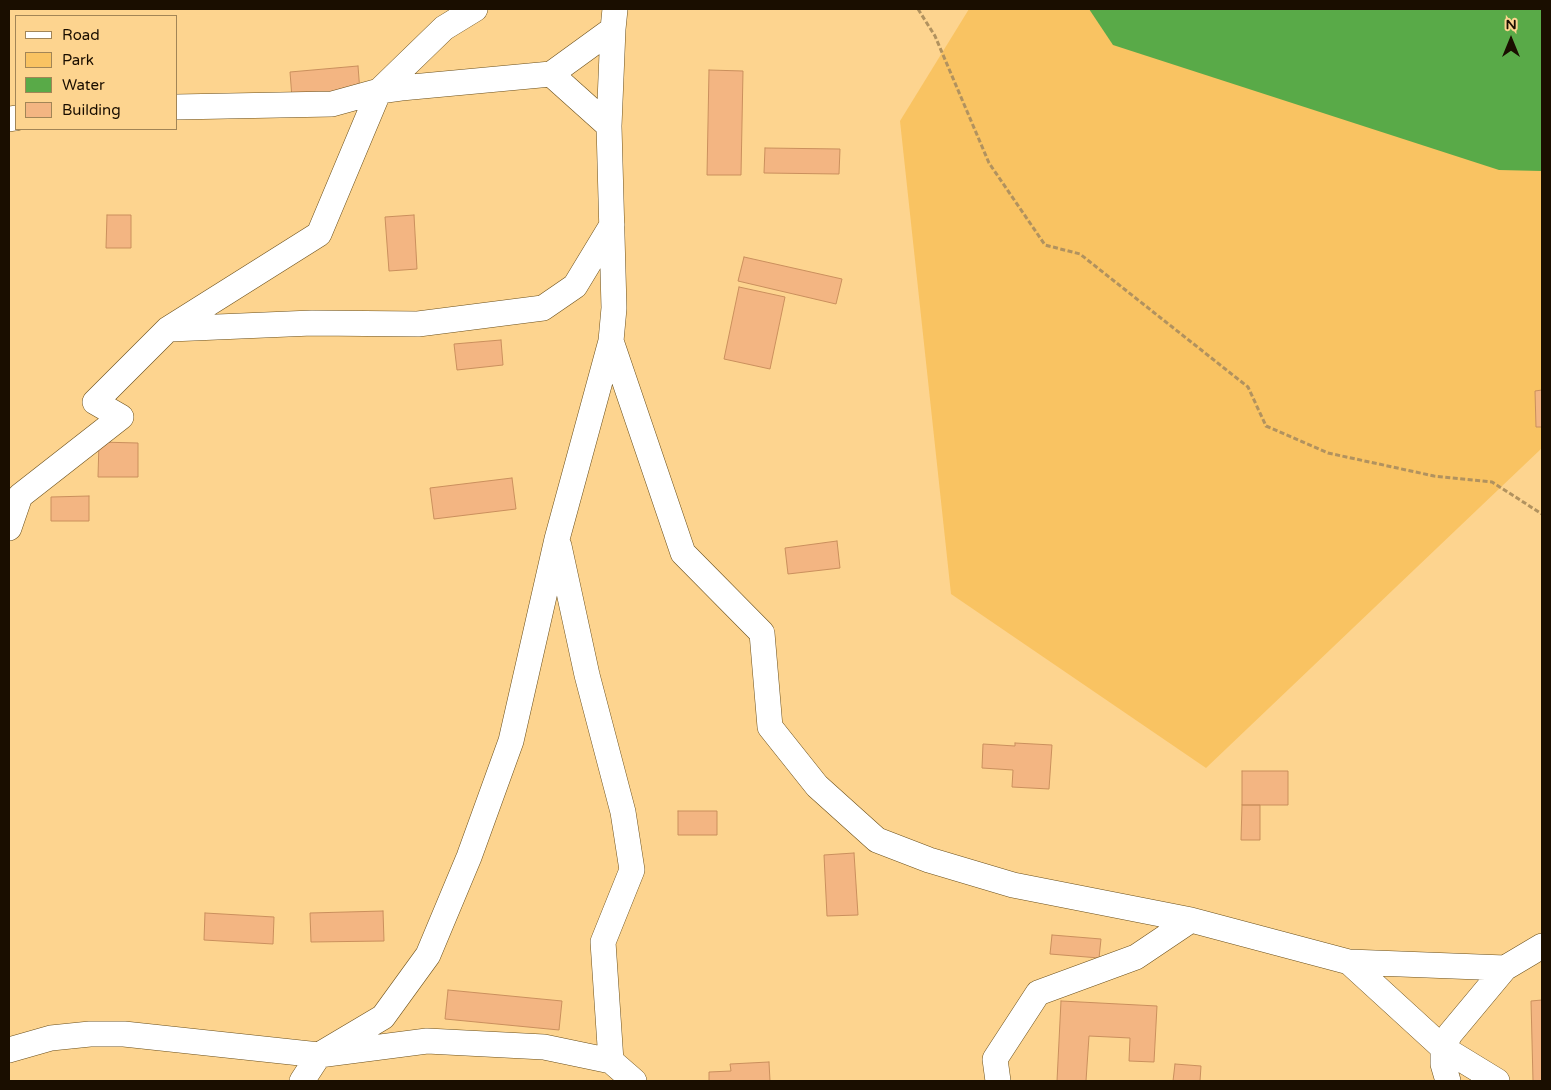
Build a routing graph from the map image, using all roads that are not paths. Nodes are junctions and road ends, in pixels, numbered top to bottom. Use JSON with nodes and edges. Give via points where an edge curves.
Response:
{"nodes":[{"id":1,"x":474,"y":9,"type":"edge"},
{"id":2,"x":614,"y":19,"type":"edge"},
{"id":3,"x":551,"y":74,"type":"junction"},
{"id":4,"x":379,"y":92,"type":"junction"},
{"id":5,"x":178,"y":107,"type":"edge"},
{"id":6,"x":609,"y":126,"type":"junction"},
{"id":7,"x":612,"y":225,"type":"junction"},
{"id":8,"x":168,"y":329,"type":"junction"},
{"id":9,"x":611,"y":341,"type":"junction"},
{"id":10,"x":9,"y":528,"type":"edge"},
{"id":11,"x":557,"y":538,"type":"junction"},
{"id":12,"x":1191,"y":920,"type":"junction"},
{"id":13,"x":1542,"y":946,"type":"edge"},
{"id":14,"x":1349,"y":962,"type":"junction"},
{"id":15,"x":1505,"y":968,"type":"junction"},
{"id":16,"x":1443,"y":1048,"type":"junction"},
{"id":17,"x":9,"y":1050,"type":"edge"},
{"id":18,"x":320,"y":1056,"type":"junction"},
{"id":19,"x":611,"y":1061,"type":"junction"},
{"id":20,"x":302,"y":1081,"type":"edge"},
{"id":21,"x":634,"y":1081,"type":"edge"},
{"id":22,"x":998,"y":1081,"type":"edge"},
{"id":23,"x":1448,"y":1081,"type":"edge"},
{"id":24,"x":1498,"y":1081,"type":"edge"}],
"edges":[{"from":1,"to":4,"type":"street","via":[[444,28]]},
{"from":2,"to":3,"type":"street"},
{"from":2,"to":6,"type":"street"},
{"from":3,"to":4,"type":"street"},
{"from":3,"to":6,"type":"street"},
{"from":4,"to":5,"type":"street","via":[[332,104]]},
{"from":4,"to":8,"type":"street","via":[[319,234]]},
{"from":6,"to":7,"type":"street"},
{"from":7,"to":8,"type":"street","via":[[575,286],[542,308],[418,324],[312,323]]},
{"from":7,"to":9,"type":"street","via":[[614,308]]},
{"from":8,"to":10,"type":"street","via":[[95,402],[121,417],[20,496]]},
{"from":9,"to":11,"type":"street"},
{"from":9,"to":12,"type":"street","via":[[683,552],[762,633],[770,726],[818,786],[877,840],[929,860],[1013,885]]},
{"from":11,"to":18,"type":"street","via":[[510,741],[469,856],[428,955],[383,1017]]},
{"from":11,"to":19,"type":"street","via":[[622,812],[632,870],[603,942]]},
{"from":12,"to":14,"type":"street"},
{"from":12,"to":22,"type":"street","via":[[1136,957],[1038,993],[995,1059]]},
{"from":13,"to":15,"type":"street"},
{"from":14,"to":15,"type":"street"},
{"from":14,"to":16,"type":"street"},
{"from":15,"to":16,"type":"street","via":[[1450,1034]]},
{"from":16,"to":23,"type":"street"},
{"from":16,"to":24,"type":"street"},
{"from":17,"to":18,"type":"street","via":[[51,1038],[124,1034]]},
{"from":18,"to":19,"type":"street","via":[[427,1041],[544,1047]]},
{"from":18,"to":20,"type":"street"},
{"from":19,"to":21,"type":"street"}]}
